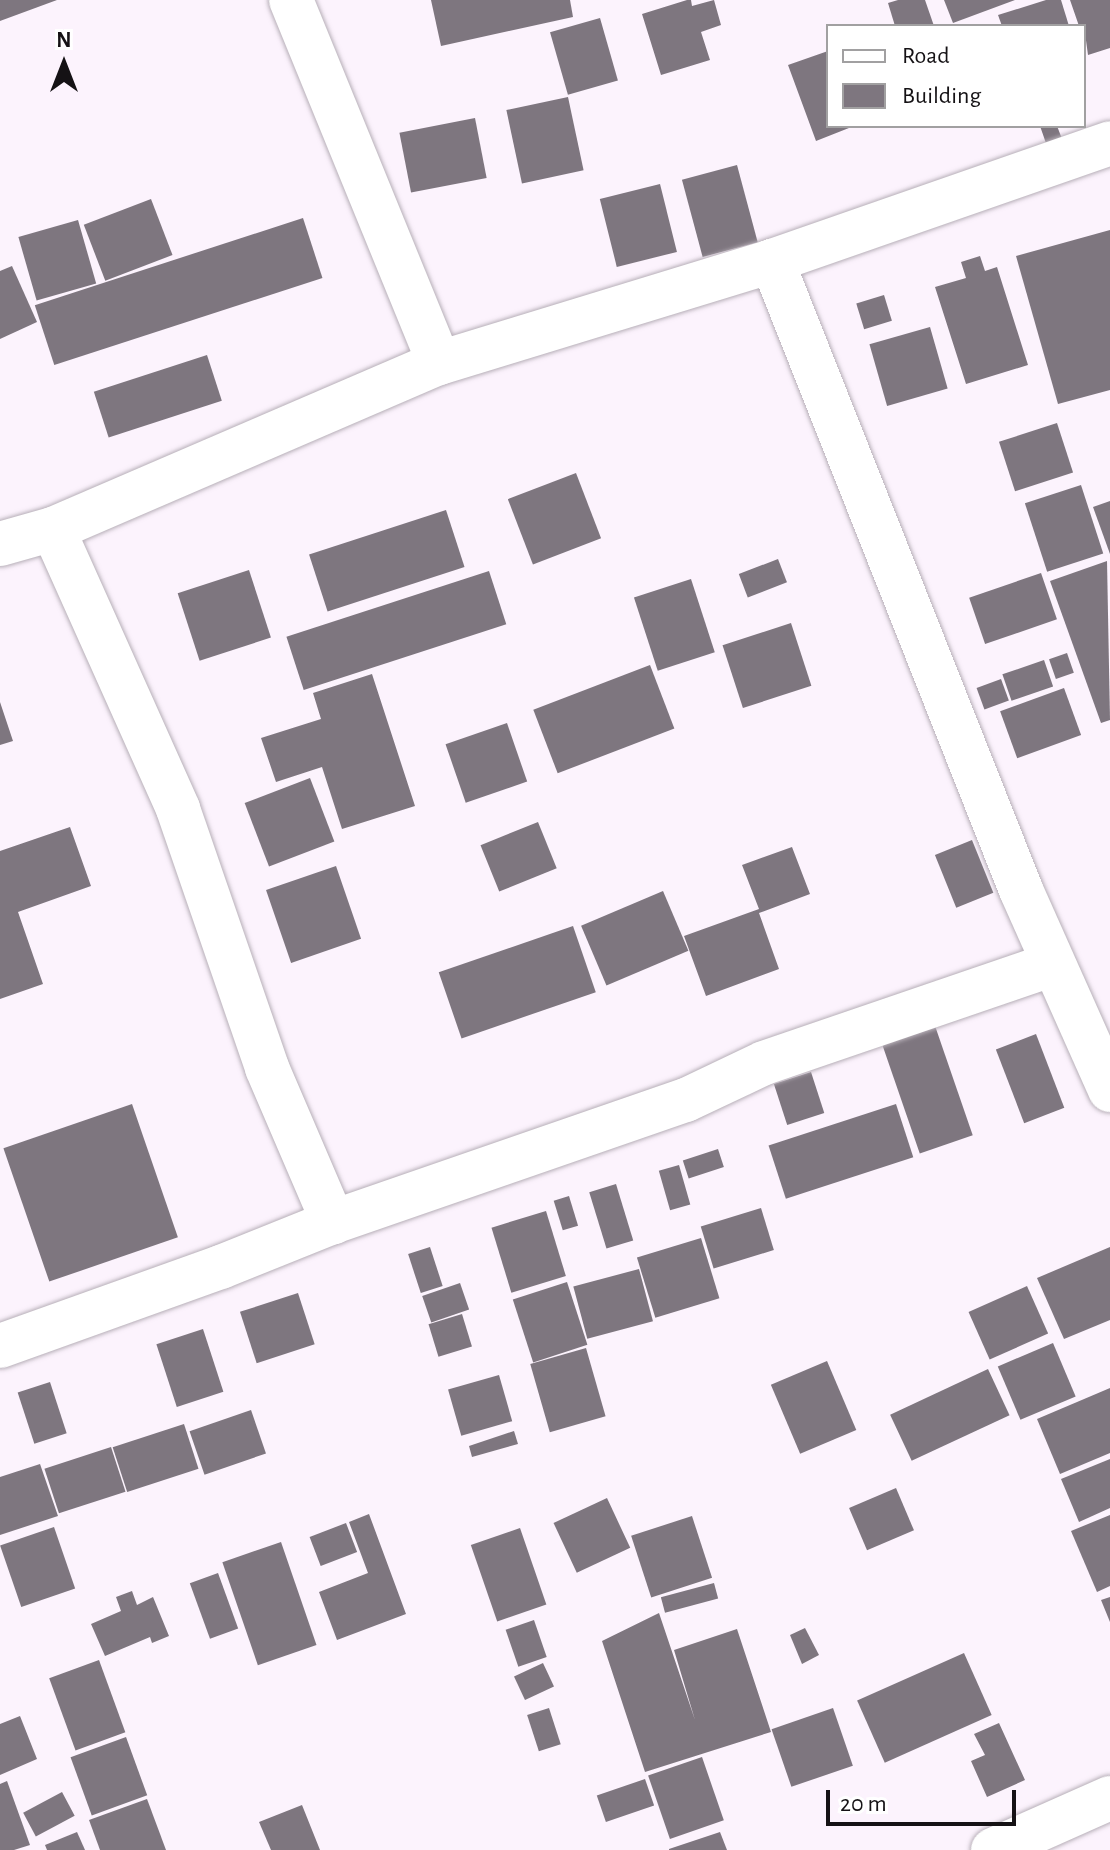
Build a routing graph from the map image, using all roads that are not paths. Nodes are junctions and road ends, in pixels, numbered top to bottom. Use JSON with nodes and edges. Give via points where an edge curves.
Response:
{"nodes":[{"id":1,"x":291,"y":0,"type":"edge"},
{"id":2,"x":1110,"y":143,"type":"edge"},
{"id":3,"x":772,"y":261,"type":"junction"},
{"id":4,"x":439,"y":363,"type":"junction"},
{"id":5,"x":53,"y":529,"type":"junction"},
{"id":6,"x":0,"y":544,"type":"edge"},
{"id":7,"x":1053,"y":964,"type":"junction"},
{"id":8,"x":1110,"y":1090,"type":"edge"},
{"id":9,"x":333,"y":1222,"type":"junction"},
{"id":10,"x":0,"y":1346,"type":"edge"},
{"id":11,"x":1110,"y":1798,"type":"edge"},
{"id":12,"x":1042,"y":1840,"type":"edge"},
{"id":13,"x":993,"y":1850,"type":"edge"}],
"edges":[{"from":1,"to":4,"type":"street"},
{"from":2,"to":3,"type":"street"},
{"from":3,"to":4,"type":"street"},
{"from":3,"to":7,"type":"street","via":[[913,625]]},
{"from":4,"to":5,"type":"street"},
{"from":5,"to":6,"type":"street"},
{"from":5,"to":9,"type":"street","via":[[178,809],[267,1068]]},
{"from":7,"to":8,"type":"street"},
{"from":7,"to":9,"type":"street","via":[[764,1063],[686,1100]]},
{"from":9,"to":10,"type":"street"},
{"from":11,"to":12,"type":"street"},
{"from":12,"to":13,"type":"street"}]}
